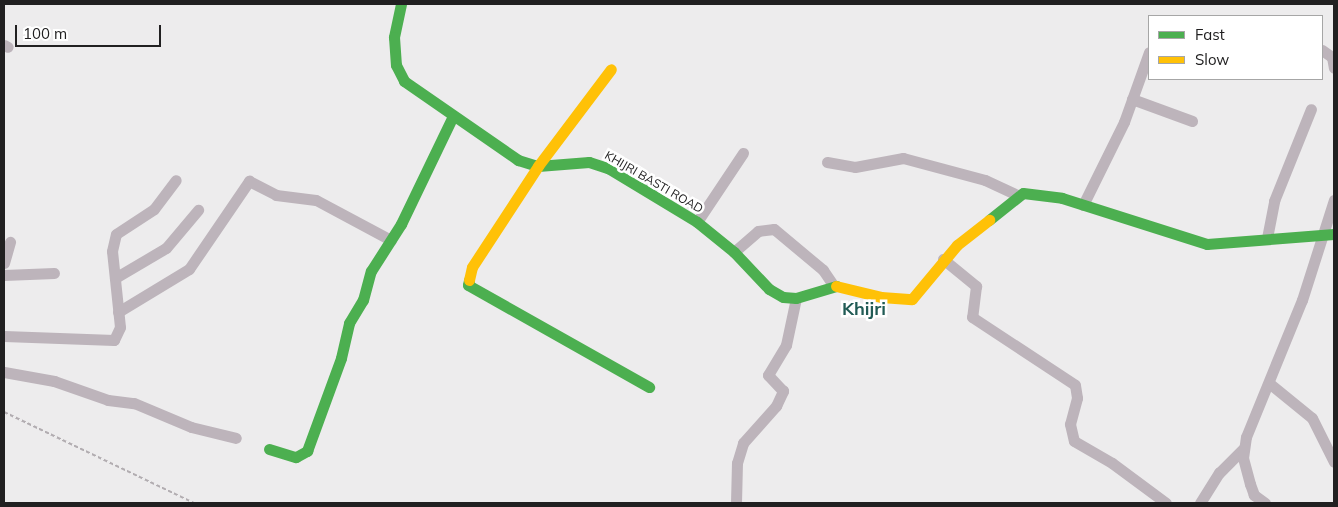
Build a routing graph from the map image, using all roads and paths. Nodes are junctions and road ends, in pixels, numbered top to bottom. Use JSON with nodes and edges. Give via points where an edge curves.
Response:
{"nodes":[{"id":1,"x":401,"y":4,"type":"edge"},
{"id":2,"x":1323,"y":51,"type":"edge"},
{"id":3,"x":1148,"y":55,"type":"edge"},
{"id":4,"x":1334,"y":68,"type":"edge"},
{"id":5,"x":611,"y":69,"type":"dead end"},
{"id":6,"x":1132,"y":99,"type":"junction"},
{"id":7,"x":1311,"y":109,"type":"dead end"},
{"id":8,"x":453,"y":116,"type":"junction"},
{"id":9,"x":1192,"y":121,"type":"dead end"},
{"id":10,"x":743,"y":153,"type":"dead end"},
{"id":11,"x":827,"y":162,"type":"dead end"},
{"id":12,"x":538,"y":166,"type":"junction"},
{"id":13,"x":176,"y":180,"type":"dead end"},
{"id":14,"x":1017,"y":195,"type":"junction"},
{"id":15,"x":1334,"y":200,"type":"edge"},
{"id":16,"x":1084,"y":205,"type":"junction"},
{"id":17,"x":198,"y":210,"type":"dead end"},
{"id":18,"x":697,"y":222,"type":"junction"},
{"id":19,"x":1329,"y":234,"type":"edge"},
{"id":20,"x":1267,"y":238,"type":"junction"},
{"id":21,"x":391,"y":240,"type":"junction"},
{"id":22,"x":10,"y":242,"type":"dead end"},
{"id":23,"x":734,"y":252,"type":"junction"},
{"id":24,"x":943,"y":259,"type":"junction"},
{"id":25,"x":4,"y":263,"type":"edge"},
{"id":26,"x":54,"y":273,"type":"dead end"},
{"id":27,"x":4,"y":275,"type":"edge"},
{"id":28,"x":114,"y":278,"type":"junction"},
{"id":29,"x":833,"y":285,"type":"junction"},
{"id":30,"x":796,"y":298,"type":"junction"},
{"id":31,"x":118,"y":312,"type":"junction"},
{"id":32,"x":4,"y":336,"type":"edge"},
{"id":33,"x":4,"y":372,"type":"edge"},
{"id":34,"x":1269,"y":383,"type":"junction"},
{"id":35,"x":649,"y":387,"type":"dead end"},
{"id":36,"x":4,"y":412,"type":"edge"},
{"id":37,"x":236,"y":438,"type":"dead end"},
{"id":38,"x":269,"y":449,"type":"dead end"},
{"id":39,"x":1243,"y":449,"type":"junction"},
{"id":40,"x":1334,"y":462,"type":"edge"},
{"id":41,"x":194,"y":503,"type":"edge"},
{"id":42,"x":736,"y":503,"type":"edge"},
{"id":43,"x":1166,"y":503,"type":"edge"},
{"id":44,"x":1200,"y":503,"type":"edge"},
{"id":45,"x":1265,"y":503,"type":"edge"}],
"edges":[{"from":1,"to":8,"type":"street","name":"KHIJRI BASTI ROAD","via":[[394,37],[396,65],[404,81]]},
{"from":2,"to":4,"type":"street","via":[[1332,57]]},
{"from":3,"to":6,"type":"street"},
{"from":5,"to":12,"type":"street"},
{"from":6,"to":9,"type":"street"},
{"from":6,"to":16,"type":"street"},
{"from":7,"to":20,"type":"street","via":[[1274,201]]},
{"from":8,"to":12,"type":"street","name":"KHIJRI BASTI ROAD","via":[[501,151]]},
{"from":8,"to":21,"type":"street"},
{"from":10,"to":18,"type":"street"},
{"from":11,"to":14,"type":"street","via":[[855,167],[903,158],[985,180]]},
{"from":12,"to":18,"type":"street","name":"KHIJRI BASTI ROAD","via":[[595,163]]},
{"from":12,"to":35,"type":"street","via":[[472,267],[468,286]]},
{"from":13,"to":28,"type":"street","via":[[154,209],[116,234],[112,251]]},
{"from":14,"to":16,"type":"street","via":[[1042,193]]},
{"from":14,"to":24,"type":"street"},
{"from":15,"to":19,"type":"street"},
{"from":16,"to":20,"type":"street","via":[[1207,244],[1238,244]]},
{"from":17,"to":28,"type":"street","via":[[166,248]]},
{"from":18,"to":23,"type":"street","name":"KHIJRI BASTI ROAD"},
{"from":19,"to":20,"type":"street"},
{"from":19,"to":34,"type":"street"},
{"from":21,"to":31,"type":"street","via":[[316,200],[276,195],[250,181],[189,269]]},
{"from":21,"to":38,"type":"street","via":[[371,270],[363,300],[349,323],[341,358],[307,451],[296,457]]},
{"from":22,"to":25,"type":"street"},
{"from":23,"to":29,"type":"street","via":[[758,231],[774,229],[823,270]]},
{"from":23,"to":30,"type":"street","name":"KHIJRI BASTI ROAD","via":[[769,290],[783,297]]},
{"from":24,"to":29,"type":"street","via":[[916,297],[904,301]]},
{"from":24,"to":43,"type":"street","via":[[976,286],[972,317],[1076,385],[1077,398],[1070,430],[1074,441],[1112,463]]},
{"from":26,"to":27,"type":"street"},
{"from":28,"to":31,"type":"street"},
{"from":29,"to":30,"type":"street"},
{"from":30,"to":42,"type":"street","via":[[786,345],[768,375],[783,391],[776,406],[743,443],[737,463]]},
{"from":31,"to":32,"type":"street","via":[[119,334],[108,342]]},
{"from":33,"to":37,"type":"street","via":[[54,381],[108,400],[134,403],[191,427]]},
{"from":34,"to":39,"type":"street","via":[[1251,420]]},
{"from":34,"to":40,"type":"street","via":[[1312,418]]},
{"from":36,"to":41,"type":"path"},
{"from":39,"to":44,"type":"street","via":[[1219,472]]},
{"from":39,"to":45,"type":"street","via":[[1254,495]]}]}
